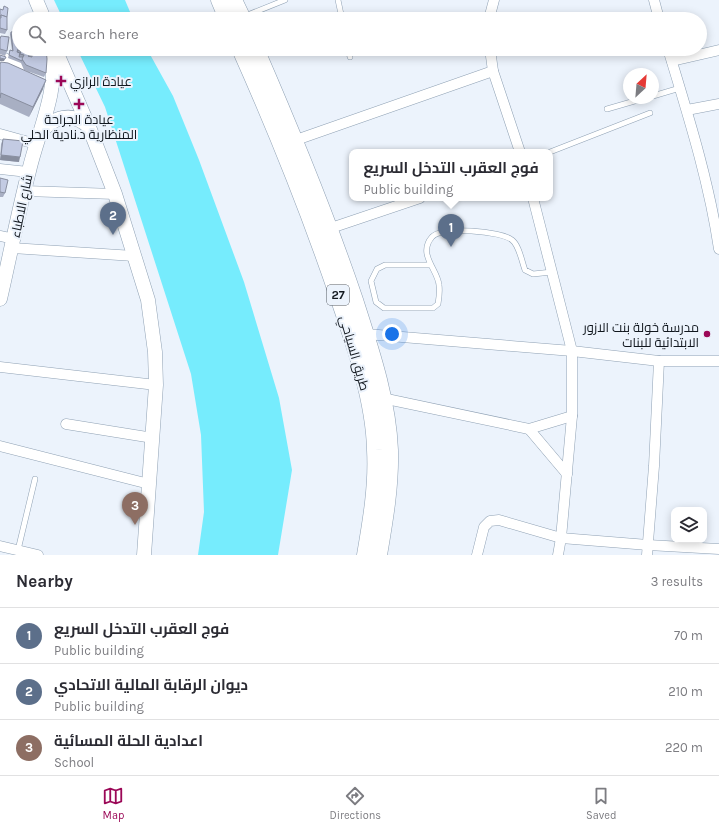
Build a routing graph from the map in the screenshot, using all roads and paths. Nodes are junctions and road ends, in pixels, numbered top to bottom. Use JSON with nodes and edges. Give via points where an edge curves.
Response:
{"nodes":[{"id":1,"x":36,"y":0,"type":"edge"},
{"id":2,"x":219,"y":0,"type":"edge"},
{"id":3,"x":234,"y":0,"type":"edge"},
{"id":4,"x":286,"y":0,"type":"edge"},
{"id":5,"x":338,"y":0,"type":"edge"},
{"id":6,"x":494,"y":0,"type":"edge"},
{"id":7,"x":654,"y":0,"type":"edge"},
{"id":8,"x":41,"y":12,"type":"edge"},
{"id":9,"x":231,"y":12,"type":"edge"},
{"id":10,"x":236,"y":12,"type":"edge"},
{"id":11,"x":253,"y":12,"type":"edge"},
{"id":12,"x":341,"y":12,"type":"edge"},
{"id":13,"x":491,"y":12,"type":"edge"},
{"id":14,"x":658,"y":12,"type":"edge"},
{"id":15,"x":719,"y":50,"type":"edge"},
{"id":16,"x":707,"y":53,"type":"edge"},
{"id":17,"x":0,"y":56,"type":"edge"},
{"id":18,"x":52,"y":56,"type":"edge"},
{"id":19,"x":58,"y":56,"type":"edge"},
{"id":20,"x":243,"y":56,"type":"edge"},
{"id":21,"x":259,"y":56,"type":"edge"},
{"id":22,"x":491,"y":56,"type":"edge"},
{"id":23,"x":670,"y":56,"type":"edge"},
{"id":24,"x":693,"y":56,"type":"edge"},
{"id":25,"x":672,"y":61,"type":"junction"},
{"id":26,"x":0,"y":62,"type":"edge"},
{"id":27,"x":23,"y":71,"type":"junction"},
{"id":28,"x":493,"y":71,"type":"junction"},
{"id":29,"x":34,"y":77,"type":"edge"},
{"id":30,"x":680,"y":88,"type":"junction"},
{"id":31,"x":659,"y":94,"type":"edge"},
{"id":32,"x":624,"y":104,"type":"edge"},
{"id":33,"x":719,"y":104,"type":"edge"},
{"id":34,"x":607,"y":109,"type":"dead end"},
{"id":35,"x":687,"y":110,"type":"junction"},
{"id":36,"x":650,"y":113,"type":"dead end"},
{"id":37,"x":89,"y":127,"type":"junction"},
{"id":38,"x":0,"y":134,"type":"edge"},
{"id":39,"x":37,"y":140,"type":"junction"},
{"id":40,"x":296,"y":140,"type":"junction"},
{"id":41,"x":519,"y":149,"type":"edge"},
{"id":42,"x":553,"y":151,"type":"edge"},
{"id":43,"x":0,"y":169,"type":"edge"},
{"id":44,"x":28,"y":172,"type":"junction"},
{"id":45,"x":25,"y":191,"type":"junction"},
{"id":46,"x":114,"y":194,"type":"junction"},
{"id":47,"x":310,"y":195,"type":"junction"},
{"id":48,"x":411,"y":201,"type":"edge"},
{"id":49,"x":534,"y":201,"type":"edge"},
{"id":50,"x":715,"y":201,"type":"edge"},
{"id":51,"x":331,"y":228,"type":"junction"},
{"id":52,"x":8,"y":241,"type":"edge"},
{"id":53,"x":719,"y":249,"type":"edge"},
{"id":54,"x":331,"y":252,"type":"junction"},
{"id":55,"x":134,"y":256,"type":"junction"},
{"id":56,"x":430,"y":265,"type":"junction"},
{"id":57,"x":552,"y":272,"type":"junction"},
{"id":58,"x":0,"y":295,"type":"edge"},
{"id":59,"x":366,"y":334,"type":"junction"},
{"id":60,"x":572,"y":351,"type":"junction"},
{"id":61,"x":659,"y":361,"type":"junction"},
{"id":62,"x":719,"y":361,"type":"edge"},
{"id":63,"x":0,"y":367,"type":"edge"},
{"id":64,"x":156,"y":385,"type":"junction"},
{"id":65,"x":382,"y":398,"type":"junction"},
{"id":66,"x":572,"y":416,"type":"junction"},
{"id":67,"x":66,"y":424,"type":"dead end"},
{"id":68,"x":529,"y":429,"type":"junction"},
{"id":69,"x":153,"y":438,"type":"junction"},
{"id":70,"x":0,"y":446,"type":"edge"},
{"id":71,"x":383,"y":460,"type":"junction"},
{"id":72,"x":566,"y":474,"type":"junction"},
{"id":73,"x":35,"y":479,"type":"dead end"},
{"id":74,"x":382,"y":480,"type":"junction"},
{"id":75,"x":149,"y":484,"type":"junction"},
{"id":76,"x":561,"y":538,"type":"junction"},
{"id":77,"x":0,"y":546,"type":"edge"},
{"id":78,"x":719,"y":549,"type":"edge"},
{"id":79,"x":18,"y":550,"type":"junction"},
{"id":80,"x":648,"y":550,"type":"edge"},
{"id":81,"x":38,"y":555,"type":"edge"},
{"id":82,"x":144,"y":555,"type":"edge"},
{"id":83,"x":365,"y":555,"type":"edge"},
{"id":84,"x":380,"y":555,"type":"edge"},
{"id":85,"x":477,"y":555,"type":"edge"},
{"id":86,"x":558,"y":555,"type":"edge"}],
"edges":[{"from":1,"to":8,"type":"street"},
{"from":2,"to":9,"type":"main road"},
{"from":3,"to":10,"type":"main road"},
{"from":4,"to":11,"type":"lane"},
{"from":5,"to":12,"type":"lane"},
{"from":6,"to":13,"type":"street"},
{"from":7,"to":14,"type":"street"},
{"from":15,"to":16,"type":"street"},
{"from":17,"to":27,"type":"street","via":[[21,66]]},
{"from":18,"to":39,"type":"street","name":"شارع الاطباء","via":[[52,87]]},
{"from":19,"to":37,"type":"street"},
{"from":20,"to":47,"type":"main road","name":"طريق السياحي","number":"27","via":[[283,146]]},
{"from":21,"to":40,"type":"main road","name":"طريق السياحي","number":"27"},
{"from":22,"to":28,"type":"street"},
{"from":23,"to":25,"type":"street"},
{"from":24,"to":25,"type":"street"},
{"from":25,"to":30,"type":"street"},
{"from":26,"to":27,"type":"street"},
{"from":27,"to":29,"type":"street"},
{"from":28,"to":40,"type":"street"},
{"from":28,"to":41,"type":"street"},
{"from":30,"to":31,"type":"lane"},
{"from":30,"to":35,"type":"street"},
{"from":32,"to":34,"type":"lane"},
{"from":33,"to":35,"type":"street"},
{"from":35,"to":50,"type":"street"},
{"from":36,"to":42,"type":"lane"},
{"from":37,"to":39,"type":"street","via":[[82,120],[67,117],[48,125]]},
{"from":37,"to":46,"type":"street"},
{"from":38,"to":39,"type":"street"},
{"from":39,"to":44,"type":"street","name":"شارع الاطباء"},
{"from":40,"to":47,"type":"main road","name":"طريق السياحي","number":"27"},
{"from":43,"to":44,"type":"street"},
{"from":44,"to":45,"type":"street","name":"شارع الاطباء"},
{"from":45,"to":46,"type":"street"},
{"from":45,"to":52,"type":"street","name":"شارع الاطباء"},
{"from":46,"to":55,"type":"street"},
{"from":47,"to":51,"type":"main road","name":"طريق السياحي","number":"27"},
{"from":47,"to":54,"type":"main road","name":"طريق السياحي","number":"27"},
{"from":48,"to":51,"type":"street"},
{"from":49,"to":57,"type":"street"},
{"from":50,"to":53,"type":"street"},
{"from":51,"to":54,"type":"main road","name":"طريق السياحي","number":"27"},
{"from":52,"to":55,"type":"street"},
{"from":52,"to":58,"type":"street","name":"شارع الاطباء"},
{"from":54,"to":59,"type":"main road","name":"طريق السياحي","number":"27"},
{"from":54,"to":71,"type":"main road","name":"طريق السياحي","number":"27"},
{"from":55,"to":64,"type":"street","via":[[148,300],[156,352]]},
{"from":56,"to":56,"type":"lane","via":[[439,284],[438,304],[433,308],[384,308],[376,302],[371,280],[377,269],[385,265]]},
{"from":56,"to":57,"type":"lane","via":[[427,260],[432,236],[441,232],[492,232],[506,235],[514,241],[525,270],[533,274]]},
{"from":57,"to":60,"type":"street"},
{"from":59,"to":60,"type":"street"},
{"from":59,"to":65,"type":"main road","name":"طريق السياحي","number":"27"},
{"from":60,"to":61,"type":"street"},
{"from":60,"to":66,"type":"street"},
{"from":61,"to":62,"type":"street"},
{"from":61,"to":80,"type":"street"},
{"from":63,"to":64,"type":"street"},
{"from":64,"to":69,"type":"street"},
{"from":65,"to":68,"type":"street"},
{"from":65,"to":71,"type":"main road","name":"طريق السياحي","number":"27","via":[[387,423]]},
{"from":66,"to":68,"type":"street"},
{"from":66,"to":72,"type":"street"},
{"from":67,"to":69,"type":"street"},
{"from":68,"to":72,"type":"street"},
{"from":69,"to":75,"type":"street"},
{"from":70,"to":75,"type":"street"},
{"from":71,"to":74,"type":"main road","name":"طريق السياحي","number":"27"},
{"from":72,"to":76,"type":"street"},
{"from":73,"to":79,"type":"lane"},
{"from":74,"to":83,"type":"main road","name":"طريق السياحي","number":"27"},
{"from":74,"to":84,"type":"main road","name":"طريق السياحي","number":"27","via":[[388,499]]},
{"from":75,"to":82,"type":"street"},
{"from":76,"to":80,"type":"street"},
{"from":76,"to":85,"type":"street","via":[[499,520],[490,521],[484,527]]},
{"from":76,"to":86,"type":"street"},
{"from":77,"to":79,"type":"street"},
{"from":78,"to":80,"type":"street"},
{"from":79,"to":81,"type":"street"}]}
